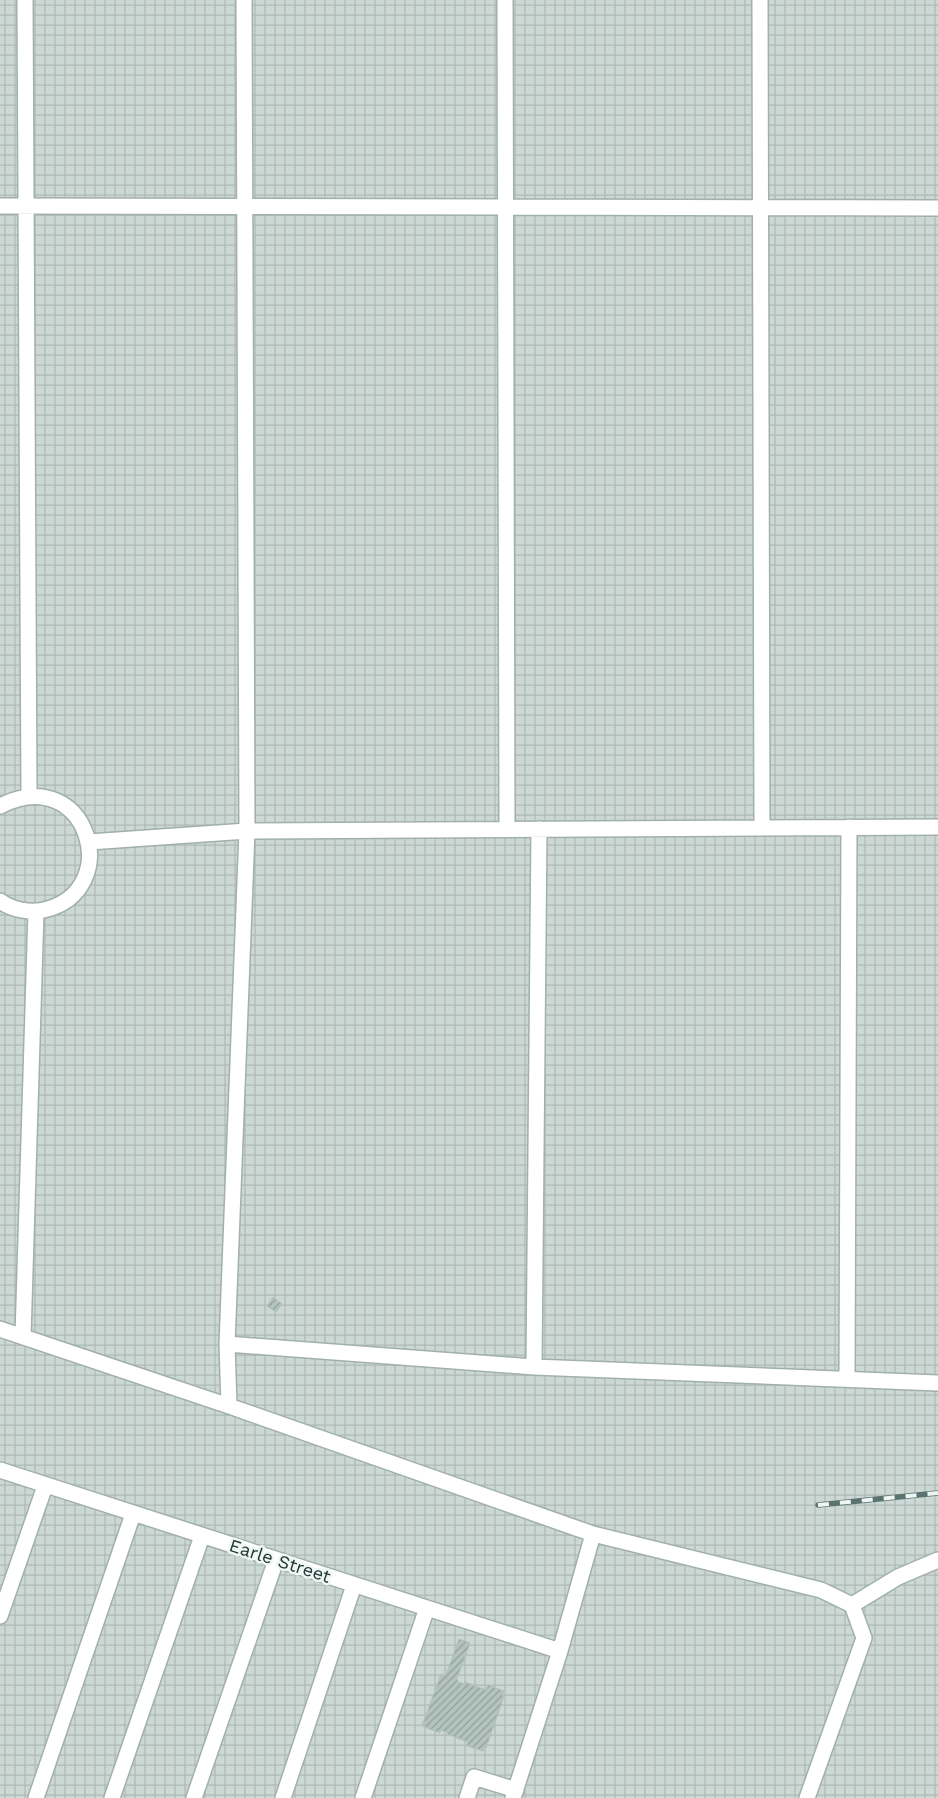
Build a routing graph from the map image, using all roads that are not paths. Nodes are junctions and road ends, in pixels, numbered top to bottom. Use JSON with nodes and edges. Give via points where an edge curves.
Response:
{"nodes":[{"id":1,"x":25,"y":0,"type":"edge"},
{"id":2,"x":244,"y":0,"type":"edge"},
{"id":3,"x":504,"y":0,"type":"edge"},
{"id":4,"x":760,"y":0,"type":"edge"},
{"id":5,"x":0,"y":206,"type":"edge"},
{"id":6,"x":26,"y":206,"type":"junction"},
{"id":7,"x":245,"y":207,"type":"junction"},
{"id":8,"x":505,"y":207,"type":"junction"},
{"id":9,"x":760,"y":208,"type":"junction"},
{"id":10,"x":938,"y":208,"type":"edge"},
{"id":11,"x":29,"y":796,"type":"junction"},
{"id":12,"x":0,"y":806,"type":"edge"},
{"id":13,"x":938,"y":827,"type":"edge"},
{"id":14,"x":762,"y":828,"type":"junction"},
{"id":15,"x":849,"y":828,"type":"junction"},
{"id":16,"x":507,"y":829,"type":"junction"},
{"id":17,"x":539,"y":829,"type":"junction"},
{"id":18,"x":247,"y":831,"type":"junction"},
{"id":19,"x":89,"y":842,"type":"junction"},
{"id":20,"x":0,"y":901,"type":"edge"},
{"id":21,"x":36,"y":911,"type":"junction"},
{"id":22,"x":0,"y":1329,"type":"edge"},
{"id":23,"x":23,"y":1336,"type":"junction"},
{"id":24,"x":227,"y":1344,"type":"junction"},
{"id":25,"x":534,"y":1367,"type":"junction"},
{"id":26,"x":847,"y":1379,"type":"junction"},
{"id":27,"x":938,"y":1383,"type":"edge"},
{"id":28,"x":229,"y":1406,"type":"junction"},
{"id":29,"x":0,"y":1470,"type":"edge"},
{"id":30,"x":45,"y":1486,"type":"junction"},
{"id":31,"x":133,"y":1514,"type":"junction"},
{"id":32,"x":593,"y":1534,"type":"junction"},
{"id":33,"x":202,"y":1536,"type":"junction"},
{"id":34,"x":276,"y":1560,"type":"junction"},
{"id":35,"x":938,"y":1560,"type":"edge"},
{"id":36,"x":354,"y":1585,"type":"junction"},
{"id":37,"x":852,"y":1606,"type":"junction"},
{"id":38,"x":427,"y":1608,"type":"junction"},
{"id":39,"x":0,"y":1616,"type":"edge"},
{"id":40,"x":560,"y":1651,"type":"junction"},
{"id":41,"x":515,"y":1794,"type":"edge"},
{"id":42,"x":36,"y":1798,"type":"edge"},
{"id":43,"x":112,"y":1798,"type":"edge"},
{"id":44,"x":194,"y":1798,"type":"edge"},
{"id":45,"x":283,"y":1798,"type":"edge"},
{"id":46,"x":363,"y":1798,"type":"edge"},
{"id":47,"x":467,"y":1798,"type":"edge"},
{"id":48,"x":807,"y":1798,"type":"edge"}],
"edges":[{"from":1,"to":6,"type":"street"},
{"from":2,"to":7,"type":"street"},
{"from":3,"to":8,"type":"street"},
{"from":4,"to":9,"type":"street"},
{"from":5,"to":6,"type":"street"},
{"from":6,"to":7,"type":"street"},
{"from":6,"to":11,"type":"street"},
{"from":7,"to":8,"type":"street"},
{"from":7,"to":18,"type":"street"},
{"from":8,"to":9,"type":"street"},
{"from":8,"to":16,"type":"street"},
{"from":9,"to":10,"type":"street"},
{"from":9,"to":14,"type":"street"},
{"from":11,"to":12,"type":"street"},
{"from":11,"to":19,"type":"street","via":[[46,797],[68,808],[84,826]]},
{"from":13,"to":15,"type":"street"},
{"from":14,"to":15,"type":"street"},
{"from":14,"to":17,"type":"street"},
{"from":15,"to":26,"type":"street"},
{"from":16,"to":17,"type":"street"},
{"from":16,"to":18,"type":"street"},
{"from":17,"to":25,"type":"street"},
{"from":18,"to":19,"type":"street"},
{"from":18,"to":24,"type":"street"},
{"from":19,"to":21,"type":"street","via":[[90,858],[78,889],[52,908]]},
{"from":20,"to":21,"type":"street","via":[[19,910]]},
{"from":21,"to":23,"type":"street"},
{"from":22,"to":23,"type":"street"},
{"from":23,"to":28,"type":"street"},
{"from":24,"to":25,"type":"street"},
{"from":24,"to":28,"type":"street"},
{"from":25,"to":26,"type":"street"},
{"from":26,"to":27,"type":"street"},
{"from":28,"to":32,"type":"street"},
{"from":29,"to":30,"type":"street","name":"Earle Street"},
{"from":30,"to":31,"type":"street","name":"Earle Street"},
{"from":30,"to":39,"type":"street"},
{"from":31,"to":33,"type":"street","name":"Earle Street"},
{"from":31,"to":42,"type":"street"},
{"from":32,"to":37,"type":"street","via":[[822,1590]]},
{"from":32,"to":40,"type":"street"},
{"from":33,"to":34,"type":"street","name":"Earle Street"},
{"from":33,"to":43,"type":"street"},
{"from":34,"to":36,"type":"street","name":"Earle Street"},
{"from":34,"to":44,"type":"street"},
{"from":35,"to":37,"type":"street","via":[[898,1577]]},
{"from":36,"to":38,"type":"street","name":"Earle Street"},
{"from":36,"to":45,"type":"street"},
{"from":37,"to":48,"type":"street","via":[[864,1638]]},
{"from":38,"to":40,"type":"street","name":"Earle Street"},
{"from":38,"to":46,"type":"street"},
{"from":40,"to":41,"type":"street"},
{"from":41,"to":47,"type":"street","via":[[474,1777]]}]}
